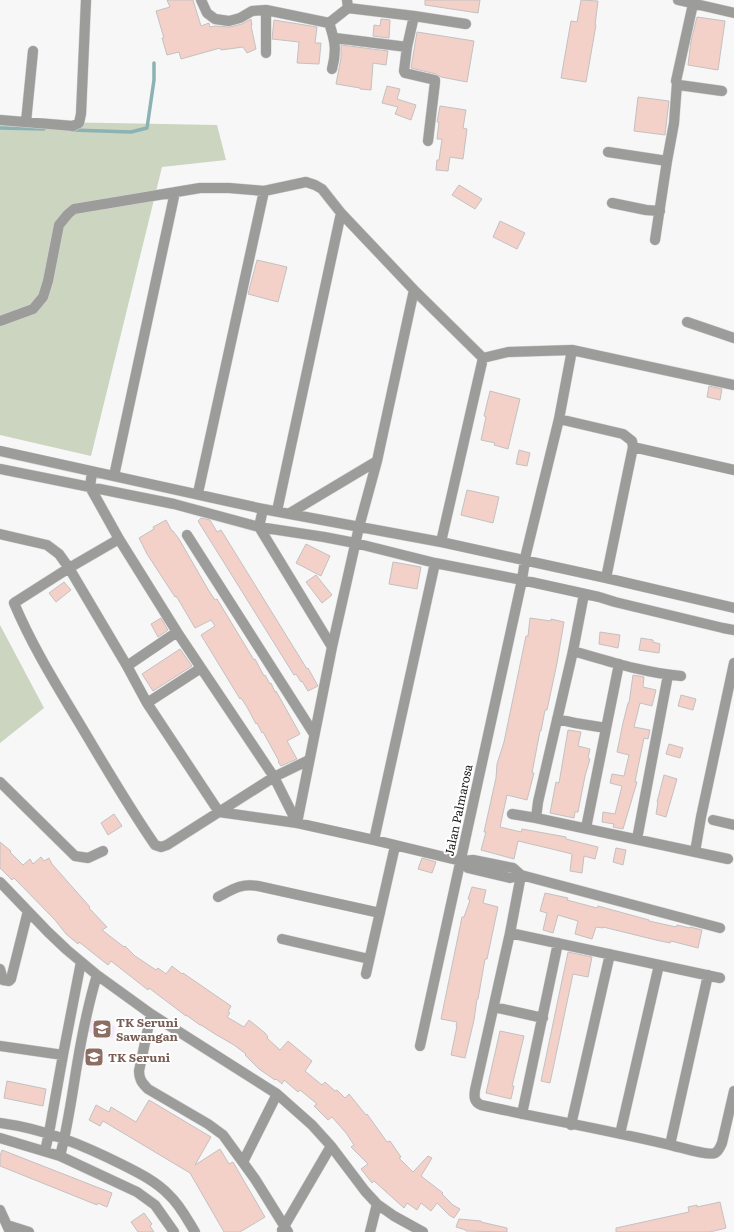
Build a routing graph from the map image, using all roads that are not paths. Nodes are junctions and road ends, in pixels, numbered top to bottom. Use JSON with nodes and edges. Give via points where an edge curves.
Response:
{"nodes":[{"id":1,"x":86,"y":0,"type":"edge"},
{"id":2,"x":201,"y":0,"type":"edge"},
{"id":3,"x":678,"y":0,"type":"edge"},
{"id":4,"x":348,"y":4,"type":"edge"},
{"id":5,"x":693,"y":4,"type":"junction"},
{"id":6,"x":266,"y":10,"type":"junction"},
{"id":7,"x":734,"y":13,"type":"edge"},
{"id":8,"x":414,"y":16,"type":"junction"},
{"id":9,"x":329,"y":23,"type":"junction"},
{"id":10,"x":466,"y":24,"type":"dead end"},
{"id":11,"x":335,"y":38,"type":"junction"},
{"id":12,"x":408,"y":47,"type":"junction"},
{"id":13,"x":32,"y":51,"type":"dead end"},
{"id":14,"x":266,"y":54,"type":"dead end"},
{"id":15,"x":332,"y":69,"type":"dead end"},
{"id":16,"x":677,"y":84,"type":"junction"},
{"id":17,"x":722,"y":91,"type":"dead end"},
{"id":18,"x":0,"y":120,"type":"edge"},
{"id":19,"x":26,"y":122,"type":"junction"},
{"id":20,"x":428,"y":141,"type":"dead end"},
{"id":21,"x":608,"y":152,"type":"dead end"},
{"id":22,"x":667,"y":161,"type":"junction"},
{"id":23,"x":264,"y":190,"type":"junction"},
{"id":24,"x":175,"y":192,"type":"junction"},
{"id":25,"x":612,"y":204,"type":"dead end"},
{"id":26,"x":660,"y":211,"type":"junction"},
{"id":27,"x":341,"y":213,"type":"junction"},
{"id":28,"x":656,"y":240,"type":"dead end"},
{"id":29,"x":414,"y":290,"type":"junction"},
{"id":30,"x":0,"y":321,"type":"edge"},
{"id":31,"x":687,"y":322,"type":"dead end"},
{"id":32,"x":734,"y":338,"type":"edge"},
{"id":33,"x":572,"y":350,"type":"junction"},
{"id":34,"x":483,"y":358,"type":"junction"},
{"id":35,"x":734,"y":385,"type":"edge"},
{"id":36,"x":559,"y":419,"type":"junction"},
{"id":37,"x":633,"y":447,"type":"junction"},
{"id":38,"x":0,"y":451,"type":"edge"},
{"id":39,"x":377,"y":461,"type":"junction"},
{"id":40,"x":0,"y":469,"type":"edge"},
{"id":41,"x":734,"y":470,"type":"edge"},
{"id":42,"x":92,"y":472,"type":"junction"},
{"id":43,"x":114,"y":476,"type":"junction"},
{"id":44,"x":90,"y":487,"type":"junction"},
{"id":45,"x":198,"y":494,"type":"junction"},
{"id":46,"x":263,"y":509,"type":"junction"},
{"id":47,"x":277,"y":511,"type":"junction"},
{"id":48,"x":290,"y":513,"type":"junction"},
{"id":49,"x":359,"y":526,"type":"junction"},
{"id":50,"x":259,"y":527,"type":"junction"},
{"id":51,"x":0,"y":534,"type":"edge"},
{"id":52,"x":187,"y":535,"type":"dead end"},
{"id":53,"x":119,"y":539,"type":"junction"},
{"id":54,"x":441,"y":542,"type":"junction"},
{"id":55,"x":355,"y":543,"type":"junction"},
{"id":56,"x":525,"y":561,"type":"junction"},
{"id":57,"x":435,"y":563,"type":"junction"},
{"id":58,"x":69,"y":568,"type":"junction"},
{"id":59,"x":606,"y":578,"type":"junction"},
{"id":60,"x":522,"y":580,"type":"junction"},
{"id":61,"x":584,"y":594,"type":"junction"},
{"id":62,"x":734,"y":608,"type":"edge"},
{"id":63,"x":734,"y":630,"type":"edge"},
{"id":64,"x":177,"y":632,"type":"junction"},
{"id":65,"x":332,"y":647,"type":"junction"},
{"id":66,"x":572,"y":651,"type":"junction"},
{"id":67,"x":734,"y":663,"type":"edge"},
{"id":68,"x":619,"y":664,"type":"junction"},
{"id":69,"x":127,"y":666,"type":"junction"},
{"id":70,"x":201,"y":668,"type":"junction"},
{"id":71,"x":668,"y":675,"type":"junction"},
{"id":72,"x":681,"y":676,"type":"dead end"},
{"id":73,"x":147,"y":703,"type":"junction"},
{"id":74,"x":557,"y":719,"type":"junction"},
{"id":75,"x":606,"y":728,"type":"junction"},
{"id":76,"x":314,"y":734,"type":"junction"},
{"id":77,"x":309,"y":760,"type":"junction"},
{"id":78,"x":274,"y":777,"type":"junction"},
{"id":79,"x":0,"y":782,"type":"edge"},
{"id":80,"x":219,"y":812,"type":"junction"},
{"id":81,"x":512,"y":814,"type":"dead end"},
{"id":82,"x":536,"y":818,"type":"junction"},
{"id":83,"x":713,"y":820,"type":"dead end"},
{"id":84,"x":297,"y":823,"type":"junction"},
{"id":85,"x":734,"y":824,"type":"edge"},
{"id":86,"x":586,"y":828,"type":"junction"},
{"id":87,"x":637,"y":839,"type":"junction"},
{"id":88,"x":374,"y":840,"type":"junction"},
{"id":89,"x":396,"y":846,"type":"junction"},
{"id":90,"x":103,"y":851,"type":"dead end"},
{"id":91,"x":695,"y":852,"type":"junction"},
{"id":92,"x":728,"y":859,"type":"dead end"},
{"id":93,"x":461,"y":861,"type":"junction"},
{"id":94,"x":521,"y":875,"type":"junction"},
{"id":95,"x":0,"y":882,"type":"edge"},
{"id":96,"x":218,"y":896,"type":"dead end"},
{"id":97,"x":28,"y":911,"type":"junction"},
{"id":98,"x":380,"y":913,"type":"junction"},
{"id":99,"x":720,"y":928,"type":"dead end"},
{"id":100,"x":510,"y":933,"type":"junction"},
{"id":101,"x":282,"y":940,"type":"dead end"},
{"id":102,"x":558,"y":943,"type":"junction"},
{"id":103,"x":610,"y":954,"type":"junction"},
{"id":104,"x":369,"y":959,"type":"junction"},
{"id":105,"x":81,"y":962,"type":"junction"},
{"id":106,"x":659,"y":965,"type":"junction"},
{"id":107,"x":0,"y":969,"type":"edge"},
{"id":108,"x":366,"y":974,"type":"dead end"},
{"id":109,"x":708,"y":975,"type":"junction"},
{"id":110,"x":97,"y":976,"type":"junction"},
{"id":111,"x":720,"y":978,"type":"dead end"},
{"id":112,"x":494,"y":1007,"type":"junction"},
{"id":113,"x":151,"y":1014,"type":"junction"},
{"id":114,"x":543,"y":1018,"type":"junction"},
{"id":115,"x":0,"y":1046,"type":"edge"},
{"id":116,"x":420,"y":1046,"type":"dead end"},
{"id":117,"x":63,"y":1056,"type":"junction"},
{"id":118,"x":734,"y":1091,"type":"edge"},
{"id":119,"x":277,"y":1094,"type":"junction"},
{"id":120,"x":522,"y":1114,"type":"junction"},
{"id":121,"x":0,"y":1122,"type":"edge"},
{"id":122,"x":571,"y":1124,"type":"junction"},
{"id":123,"x":49,"y":1133,"type":"junction"},
{"id":124,"x":620,"y":1134,"type":"junction"},
{"id":125,"x":0,"y":1138,"type":"edge"},
{"id":126,"x":65,"y":1138,"type":"junction"},
{"id":127,"x":670,"y":1145,"type":"junction"},
{"id":128,"x":331,"y":1146,"type":"junction"},
{"id":129,"x":45,"y":1151,"type":"junction"},
{"id":130,"x":60,"y":1156,"type":"junction"},
{"id":131,"x":243,"y":1162,"type":"junction"},
{"id":132,"x":377,"y":1204,"type":"junction"},
{"id":133,"x":0,"y":1210,"type":"edge"},
{"id":134,"x":8,"y":1229,"type":"edge"},
{"id":135,"x":285,"y":1230,"type":"edge"},
{"id":136,"x":29,"y":1232,"type":"edge"},
{"id":137,"x":174,"y":1232,"type":"edge"},
{"id":138,"x":195,"y":1232,"type":"edge"},
{"id":139,"x":370,"y":1232,"type":"edge"},
{"id":140,"x":423,"y":1232,"type":"edge"}],
"edges":[{"from":1,"to":19,"type":"street","via":[[79,123],[73,126]]},
{"from":2,"to":6,"type":"street","via":[[207,13],[215,19],[229,21],[252,11]]},
{"from":3,"to":5,"type":"street"},
{"from":4,"to":8,"type":"street"},
{"from":4,"to":9,"type":"street"},
{"from":5,"to":7,"type":"street"},
{"from":5,"to":16,"type":"street","via":[[676,77]]},
{"from":6,"to":9,"type":"street"},
{"from":6,"to":14,"type":"street"},
{"from":8,"to":10,"type":"street"},
{"from":8,"to":12,"type":"street"},
{"from":9,"to":11,"type":"street"},
{"from":11,"to":12,"type":"street"},
{"from":11,"to":15,"type":"street"},
{"from":12,"to":20,"type":"street","via":[[405,73],[435,80]]},
{"from":13,"to":19,"type":"street"},
{"from":16,"to":17,"type":"street"},
{"from":16,"to":22,"type":"street","via":[[674,123]]},
{"from":18,"to":19,"type":"street"},
{"from":21,"to":22,"type":"street"},
{"from":22,"to":26,"type":"street"},
{"from":23,"to":24,"type":"street","via":[[200,188]]},
{"from":23,"to":27,"type":"street","via":[[306,182],[322,188]]},
{"from":23,"to":45,"type":"street"},
{"from":24,"to":30,"type":"street","via":[[74,209],[59,225],[43,297],[33,309]]},
{"from":24,"to":43,"type":"street"},
{"from":25,"to":26,"type":"street"},
{"from":26,"to":28,"type":"street"},
{"from":27,"to":29,"type":"street"},
{"from":27,"to":47,"type":"street"},
{"from":29,"to":34,"type":"street"},
{"from":29,"to":39,"type":"street"},
{"from":31,"to":32,"type":"street"},
{"from":33,"to":34,"type":"street","via":[[508,352]]},
{"from":33,"to":35,"type":"street"},
{"from":33,"to":36,"type":"street","name":"Jalan Palmarosa"},
{"from":34,"to":54,"type":"street"},
{"from":36,"to":37,"type":"street","via":[[623,434],[632,441]]},
{"from":36,"to":56,"type":"street","name":"Jalan Palmarosa"},
{"from":37,"to":41,"type":"street"},
{"from":37,"to":59,"type":"street"},
{"from":38,"to":42,"type":"street"},
{"from":39,"to":48,"type":"street"},
{"from":39,"to":49,"type":"street"},
{"from":40,"to":44,"type":"street"},
{"from":42,"to":43,"type":"street"},
{"from":42,"to":44,"type":"street"},
{"from":43,"to":45,"type":"street"},
{"from":44,"to":50,"type":"street","via":[[174,504]]},
{"from":44,"to":53,"type":"street"},
{"from":45,"to":46,"type":"street"},
{"from":46,"to":47,"type":"street"},
{"from":46,"to":50,"type":"street"},
{"from":47,"to":48,"type":"street"},
{"from":48,"to":49,"type":"street"},
{"from":49,"to":54,"type":"street"},
{"from":49,"to":55,"type":"street"},
{"from":50,"to":55,"type":"street"},
{"from":50,"to":65,"type":"street"},
{"from":51,"to":58,"type":"street","via":[[47,545]]},
{"from":52,"to":76,"type":"street"},
{"from":53,"to":58,"type":"street"},
{"from":53,"to":64,"type":"street"},
{"from":54,"to":56,"type":"street"},
{"from":55,"to":57,"type":"street"},
{"from":55,"to":65,"type":"street"},
{"from":56,"to":59,"type":"street"},
{"from":56,"to":60,"type":"street","name":"Jalan Palmarosa"},
{"from":57,"to":60,"type":"street"},
{"from":57,"to":88,"type":"street"},
{"from":58,"to":69,"type":"street"},
{"from":58,"to":80,"type":"street","via":[[14,603],[45,665],[113,780],[154,845],[161,847]]},
{"from":59,"to":62,"type":"street"},
{"from":60,"to":61,"type":"street"},
{"from":60,"to":93,"type":"street","name":"Jalan Palmarosa"},
{"from":61,"to":63,"type":"street"},
{"from":61,"to":66,"type":"street"},
{"from":64,"to":69,"type":"street"},
{"from":64,"to":70,"type":"street"},
{"from":65,"to":76,"type":"street"},
{"from":66,"to":68,"type":"street"},
{"from":66,"to":74,"type":"street"},
{"from":67,"to":91,"type":"street"},
{"from":68,"to":71,"type":"street"},
{"from":68,"to":75,"type":"street"},
{"from":69,"to":73,"type":"street"},
{"from":70,"to":73,"type":"street"},
{"from":70,"to":78,"type":"street"},
{"from":71,"to":72,"type":"street"},
{"from":71,"to":87,"type":"street"},
{"from":73,"to":80,"type":"street"},
{"from":74,"to":75,"type":"street"},
{"from":74,"to":82,"type":"street"},
{"from":75,"to":86,"type":"street"},
{"from":76,"to":77,"type":"street"},
{"from":77,"to":78,"type":"street"},
{"from":77,"to":84,"type":"street"},
{"from":78,"to":80,"type":"street"},
{"from":78,"to":84,"type":"street"},
{"from":79,"to":90,"type":"street","via":[[75,856],[88,858]]},
{"from":80,"to":84,"type":"street"},
{"from":81,"to":82,"type":"street"},
{"from":82,"to":86,"type":"street"},
{"from":83,"to":85,"type":"street"},
{"from":84,"to":88,"type":"street"},
{"from":86,"to":87,"type":"street"},
{"from":87,"to":91,"type":"street"},
{"from":88,"to":89,"type":"street"},
{"from":89,"to":93,"type":"street"},
{"from":89,"to":98,"type":"street"},
{"from":91,"to":92,"type":"street"},
{"from":93,"to":94,"type":"street","via":[[468,868],[510,878]]},
{"from":93,"to":116,"type":"street","name":"Jalan Palmarosa"},
{"from":94,"to":99,"type":"street"},
{"from":94,"to":100,"type":"street"},
{"from":95,"to":97,"type":"street"},
{"from":96,"to":98,"type":"street","via":[[247,884]]},
{"from":97,"to":105,"type":"street"},
{"from":97,"to":107,"type":"street","via":[[11,980],[3,980]]},
{"from":98,"to":104,"type":"street"},
{"from":100,"to":102,"type":"street"},
{"from":100,"to":112,"type":"street"},
{"from":101,"to":104,"type":"street"},
{"from":102,"to":103,"type":"street"},
{"from":102,"to":114,"type":"street"},
{"from":103,"to":106,"type":"street"},
{"from":103,"to":122,"type":"street"},
{"from":104,"to":108,"type":"street"},
{"from":105,"to":110,"type":"street"},
{"from":105,"to":117,"type":"street"},
{"from":106,"to":109,"type":"street"},
{"from":106,"to":124,"type":"street"},
{"from":109,"to":111,"type":"street"},
{"from":109,"to":127,"type":"street"},
{"from":110,"to":113,"type":"street"},
{"from":110,"to":126,"type":"street","via":[[88,1005]]},
{"from":112,"to":114,"type":"street"},
{"from":112,"to":120,"type":"street","via":[[475,1100],[481,1105]]},
{"from":113,"to":119,"type":"street"},
{"from":113,"to":131,"type":"street","via":[[139,1071],[142,1083],[223,1135]]},
{"from":114,"to":120,"type":"street"},
{"from":115,"to":117,"type":"street"},
{"from":117,"to":123,"type":"street"},
{"from":118,"to":127,"type":"street","via":[[722,1143],[716,1153],[703,1153]]},
{"from":119,"to":128,"type":"street"},
{"from":119,"to":131,"type":"street"},
{"from":120,"to":122,"type":"street"},
{"from":121,"to":123,"type":"street"},
{"from":122,"to":124,"type":"street"},
{"from":123,"to":126,"type":"street"},
{"from":123,"to":129,"type":"street"},
{"from":124,"to":127,"type":"street"},
{"from":125,"to":129,"type":"street"},
{"from":126,"to":130,"type":"street"},
{"from":126,"to":138,"type":"street","via":[[123,1165],[163,1189],[178,1204]]},
{"from":128,"to":132,"type":"street"},
{"from":128,"to":135,"type":"street"},
{"from":129,"to":130,"type":"street"},
{"from":130,"to":137,"type":"street","via":[[147,1198]]},
{"from":131,"to":135,"type":"street"},
{"from":132,"to":139,"type":"street"},
{"from":132,"to":140,"type":"street"},
{"from":133,"to":134,"type":"street"},
{"from":134,"to":136,"type":"street"}]}
